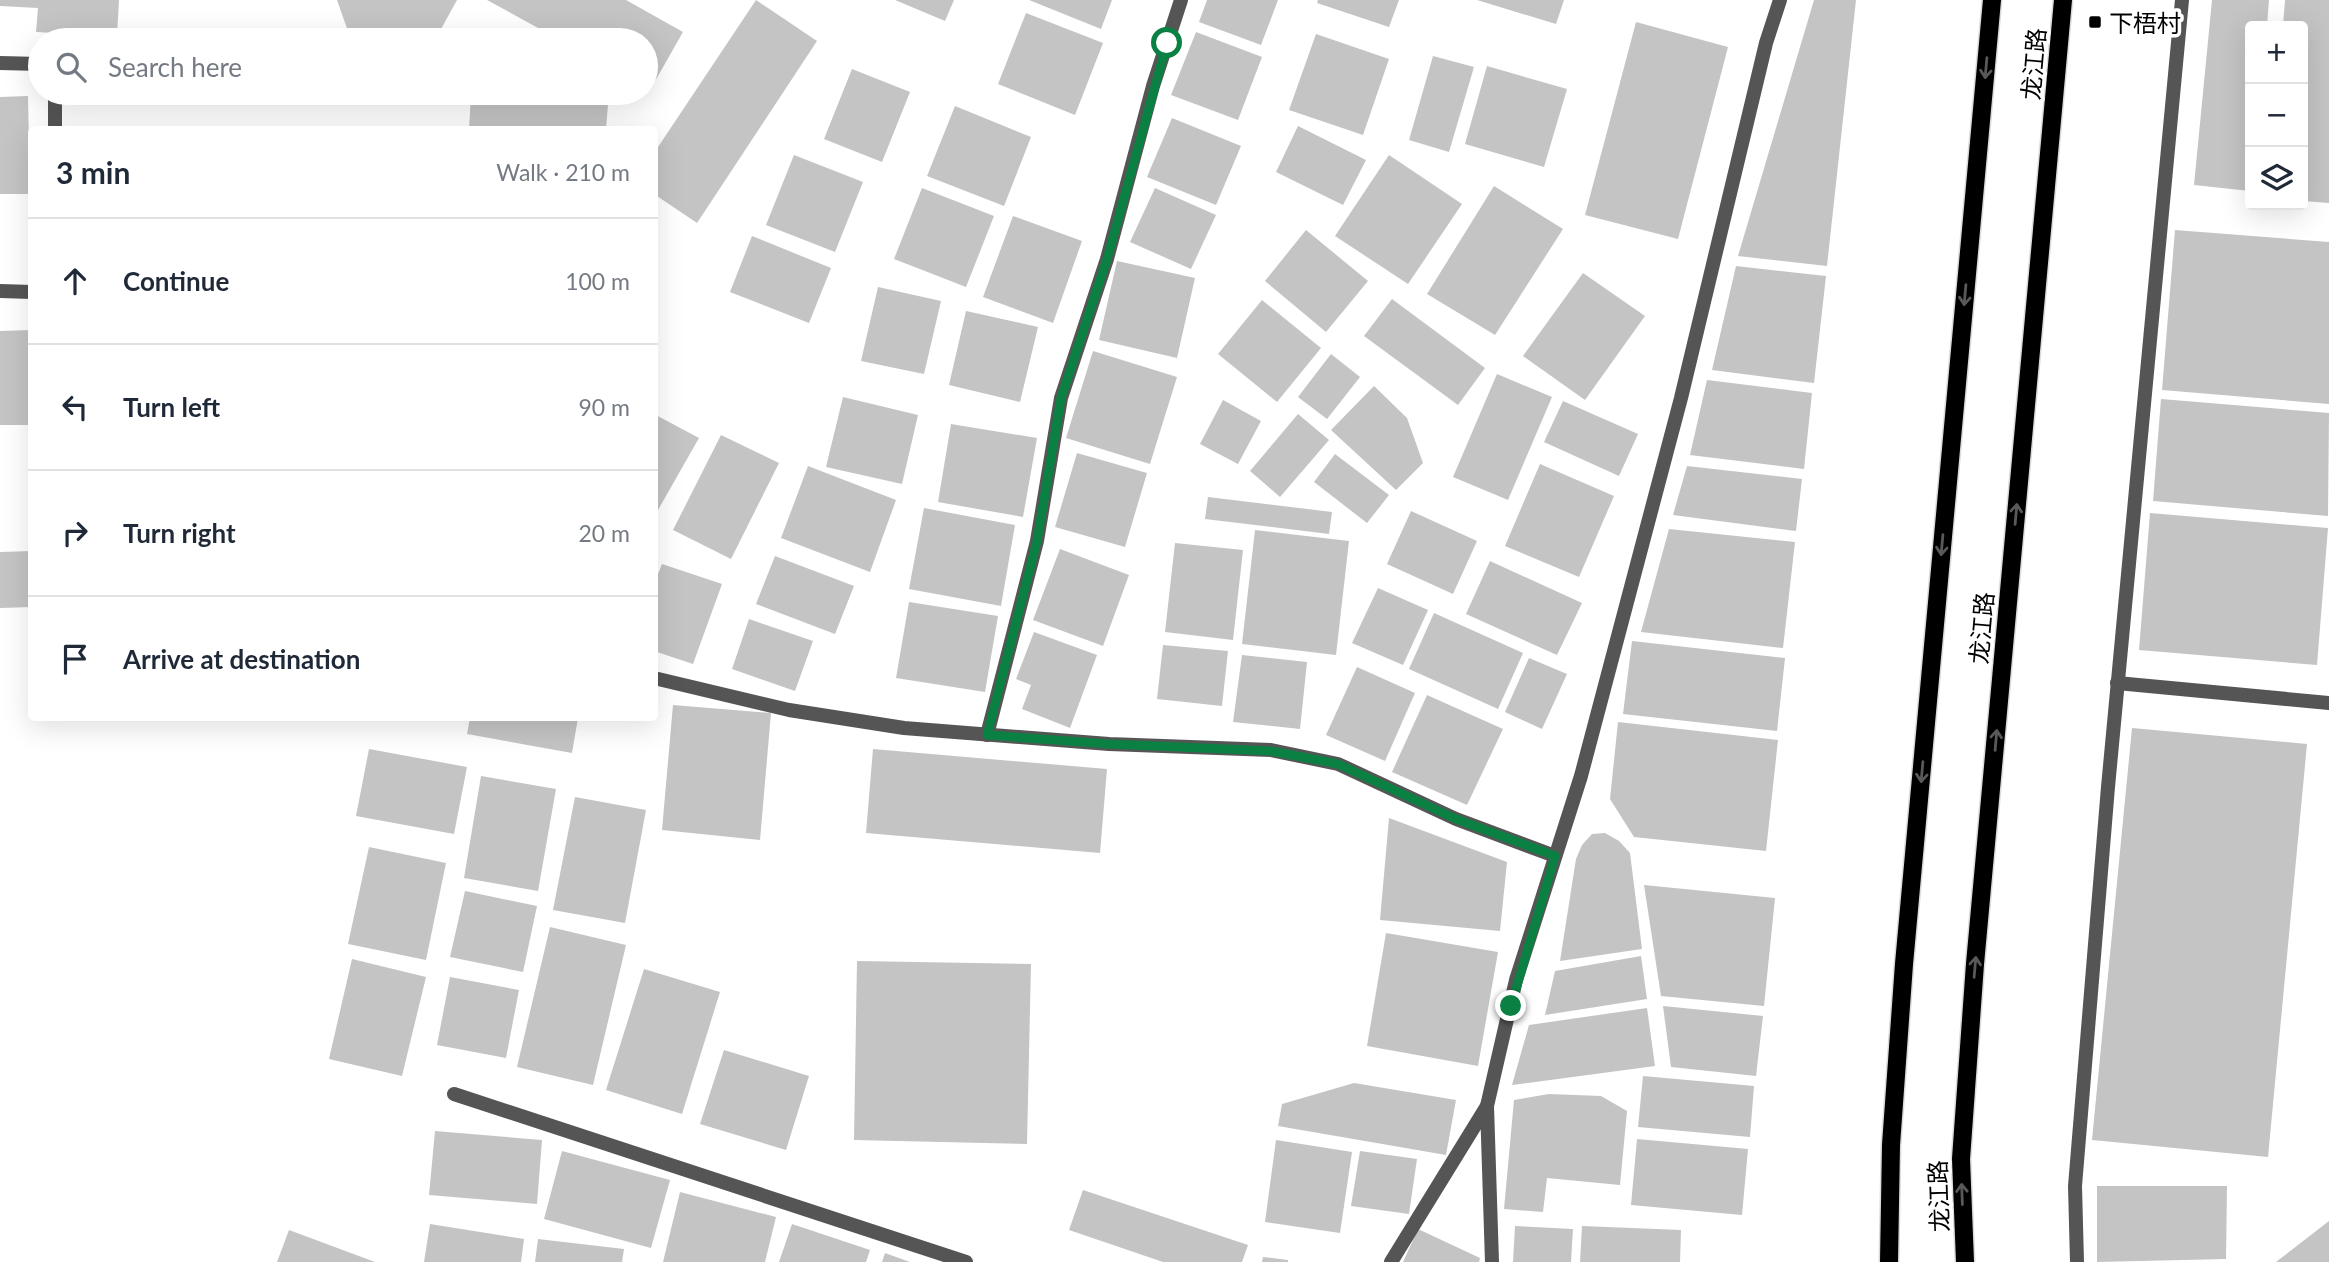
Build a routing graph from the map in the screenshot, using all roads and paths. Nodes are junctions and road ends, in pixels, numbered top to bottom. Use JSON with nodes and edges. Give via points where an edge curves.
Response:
{"nodes":[{"id":1,"x":1181,"y":0,"type":"edge"},
{"id":2,"x":1780,"y":0,"type":"edge"},
{"id":3,"x":1992,"y":0,"type":"edge"},
{"id":4,"x":2063,"y":0,"type":"edge"},
{"id":5,"x":2182,"y":0,"type":"edge"},
{"id":6,"x":0,"y":63,"type":"edge"},
{"id":7,"x":28,"y":64,"type":"edge"},
{"id":8,"x":55,"y":105,"type":"edge"},
{"id":9,"x":55,"y":126,"type":"edge"},
{"id":10,"x":0,"y":291,"type":"edge"},
{"id":11,"x":28,"y":292,"type":"edge"},
{"id":12,"x":658,"y":679,"type":"edge"},
{"id":13,"x":2117,"y":684,"type":"junction"},
{"id":14,"x":2329,"y":703,"type":"edge"},
{"id":15,"x":987,"y":735,"type":"junction"},
{"id":16,"x":1555,"y":856,"type":"junction"},
{"id":17,"x":454,"y":1094,"type":"dead end"},
{"id":18,"x":1487,"y":1106,"type":"junction"},
{"id":19,"x":966,"y":1262,"type":"edge"},
{"id":20,"x":1391,"y":1262,"type":"edge"},
{"id":21,"x":1492,"y":1262,"type":"edge"},
{"id":22,"x":1889,"y":1262,"type":"edge"},
{"id":23,"x":1965,"y":1262,"type":"edge"},
{"id":24,"x":2077,"y":1262,"type":"edge"}],
"edges":[{"from":1,"to":15,"type":"street","via":[[1107,259],[1061,398],[1037,541]]},
{"from":2,"to":16,"type":"street","via":[[1678,411],[1581,776]]},
{"from":3,"to":22,"type":"main road","name":"龙江路","one_way":true,"via":[[1904,964],[1891,1145]]},
{"from":23,"to":4,"type":"main road","name":"龙江路","one_way":true,"via":[[1961,1159],[1975,964]]},
{"from":5,"to":13,"type":"street"},
{"from":6,"to":7,"type":"street"},
{"from":8,"to":9,"type":"street"},
{"from":10,"to":11,"type":"street"},
{"from":12,"to":15,"type":"street","via":[[789,710]]},
{"from":13,"to":14,"type":"street"},
{"from":13,"to":24,"type":"street","via":[[2075,1186]]},
{"from":15,"to":16,"type":"street","via":[[1271,751],[1338,764],[1456,819]]},
{"from":16,"to":18,"type":"street","via":[[1516,981]]},
{"from":17,"to":19,"type":"street"},
{"from":18,"to":20,"type":"street"},
{"from":18,"to":21,"type":"street"}]}
